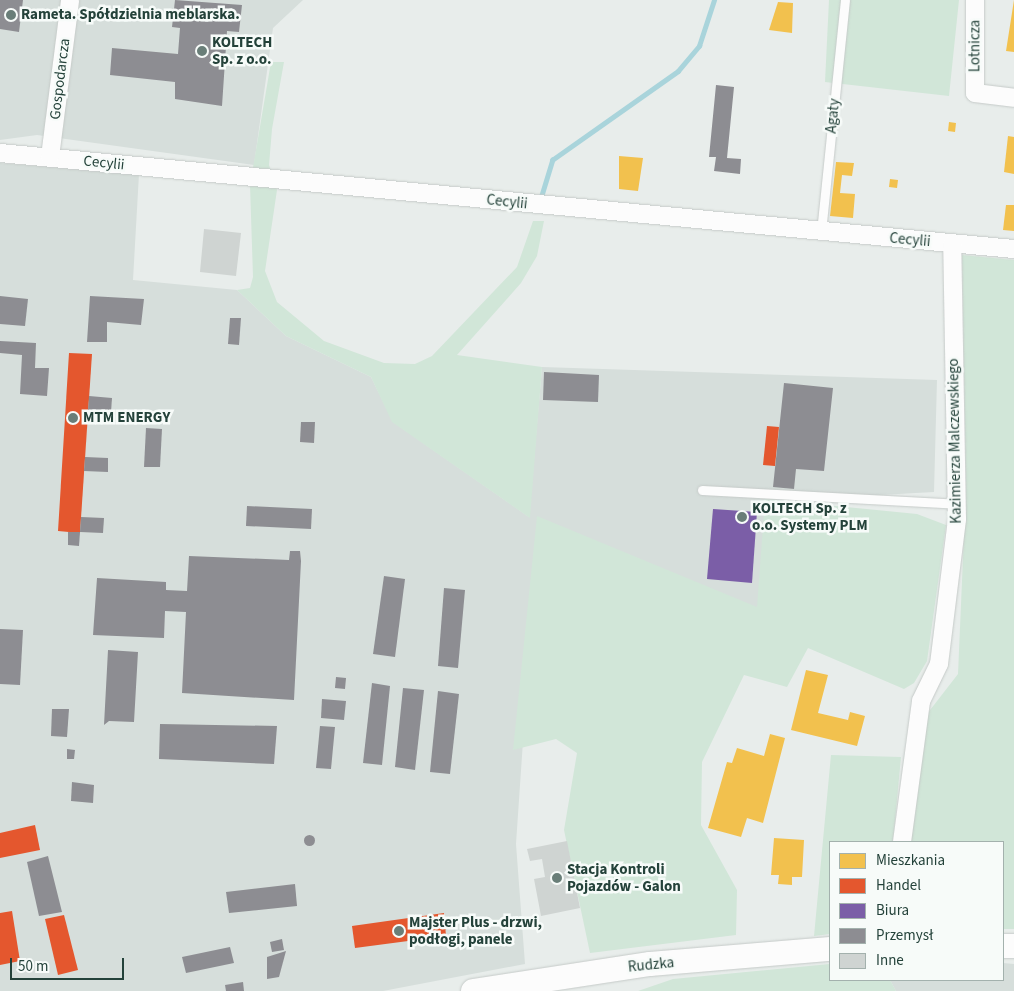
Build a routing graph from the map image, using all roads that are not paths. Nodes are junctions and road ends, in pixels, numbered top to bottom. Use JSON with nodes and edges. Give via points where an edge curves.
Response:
{"nodes":[{"id":1,"x":70,"y":0,"type":"edge"},
{"id":2,"x":845,"y":0,"type":"edge"},
{"id":3,"x":975,"y":0,"type":"edge"},
{"id":4,"x":1014,"y":98,"type":"edge"},
{"id":5,"x":0,"y":153,"type":"edge"},
{"id":6,"x":50,"y":157,"type":"junction"},
{"id":7,"x":820,"y":232,"type":"junction"},
{"id":8,"x":952,"y":244,"type":"junction"},
{"id":9,"x":1014,"y":249,"type":"edge"},
{"id":10,"x":702,"y":490,"type":"dead end"},
{"id":11,"x":957,"y":504,"type":"junction"},
{"id":12,"x":902,"y":841,"type":"edge"},
{"id":13,"x":829,"y":950,"type":"edge"},
{"id":14,"x":473,"y":991,"type":"edge"}],
"edges":[{"from":1,"to":6,"type":"street","name":"Gospodarcza"},
{"from":2,"to":7,"type":"lane","name":"Agaty"},
{"from":3,"to":4,"type":"street","name":"Lotnicza","via":[[975,93]]},
{"from":5,"to":6,"type":"street","name":"Cecylii"},
{"from":6,"to":7,"type":"street","name":"Cecylii"},
{"from":7,"to":8,"type":"street","name":"Cecylii"},
{"from":8,"to":9,"type":"street","name":"Cecylii"},
{"from":8,"to":11,"type":"street","name":"Kazimierza Malczewskiego"},
{"from":10,"to":11,"type":"lane"},
{"from":11,"to":12,"type":"street","name":"Kazimierza Malczewskiego","via":[[939,664],[921,701]]},
{"from":13,"to":14,"type":"street","name":"Rudzka","via":[[650,964]]}]}
